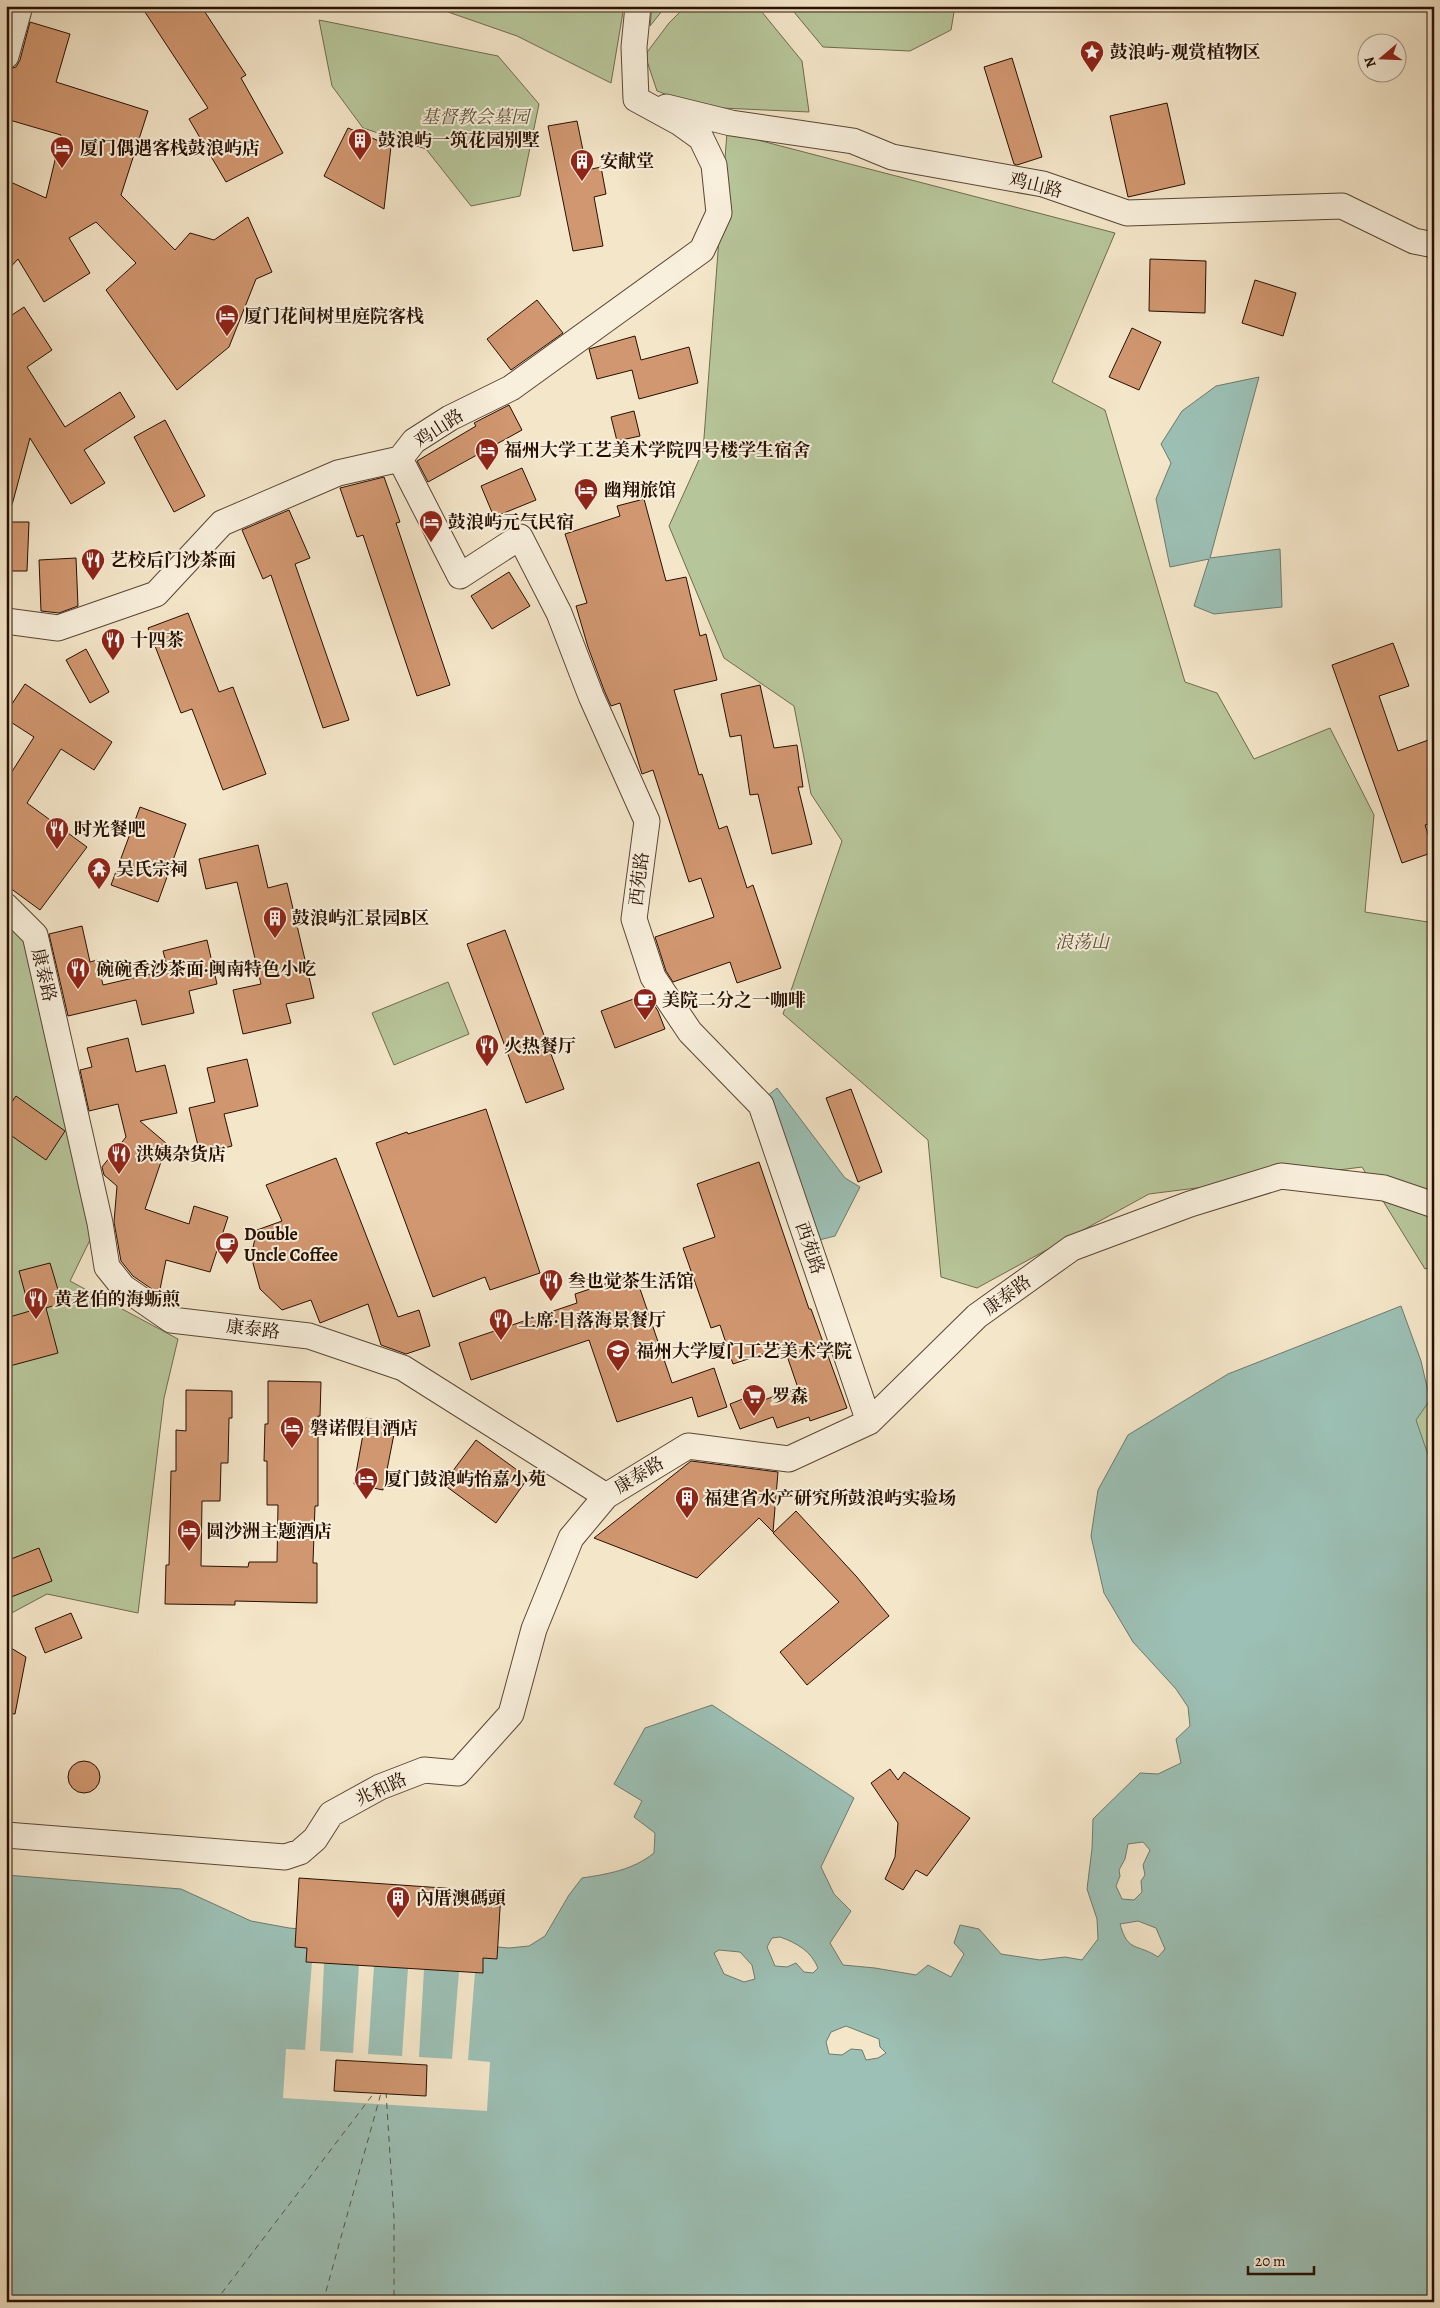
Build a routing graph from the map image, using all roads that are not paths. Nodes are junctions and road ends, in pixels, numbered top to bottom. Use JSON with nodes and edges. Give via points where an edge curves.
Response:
{"nodes":[{"id":1,"x":20,"y":6,"type":"edge"},
{"id":2,"x":638,"y":6,"type":"edge"},
{"id":3,"x":6,"y":56,"type":"edge"},
{"id":4,"x":636,"y":100,"type":"junction"},
{"id":5,"x":1434,"y":245,"type":"edge"},
{"id":6,"x":400,"y":459,"type":"junction"},
{"id":7,"x":6,"y":621,"type":"edge"},
{"id":8,"x":6,"y":906,"type":"edge"},
{"id":9,"x":1434,"y":1205,"type":"edge"},
{"id":10,"x":869,"y":1422,"type":"junction"},
{"id":11,"x":606,"y":1496,"type":"junction"},
{"id":12,"x":6,"y":1835,"type":"edge"}],
"edges":[{"from":1,"to":3,"type":"street"},
{"from":2,"to":4,"type":"street","via":[[634,47]]},
{"from":4,"to":5,"type":"street","name":"鸡山路","via":[[731,122],[853,141],[892,157],[1043,184],[1127,213],[1342,206],[1414,241]]},
{"from":4,"to":6,"type":"street","name":"鸡山路","via":[[701,138],[714,165],[719,213],[702,250],[511,388],[450,418],[414,441]]},
{"from":6,"to":7,"type":"street","name":"鸡山路","via":[[338,473],[222,523],[156,594],[58,628]]},
{"from":6,"to":10,"type":"street","name":"西苑路","via":[[460,576],[520,537],[559,614],[591,696],[647,821],[634,919],[653,977],[690,1032],[761,1105]]},
{"from":8,"to":11,"type":"street","name":"康泰路","via":[[35,934],[107,1267],[123,1287],[171,1320],[309,1336],[403,1368]]},
{"from":9,"to":10,"type":"street","name":"康泰路","via":[[1384,1188],[1281,1176],[1190,1204],[1072,1248],[978,1316]]},
{"from":10,"to":11,"type":"street","name":"康泰路","via":[[789,1460],[688,1446]]},
{"from":11,"to":12,"type":"street","name":"兆和路","via":[[571,1538],[534,1629],[511,1714],[458,1773],[424,1770],[380,1786],[331,1814],[315,1839],[300,1852],[286,1856]]}]}
